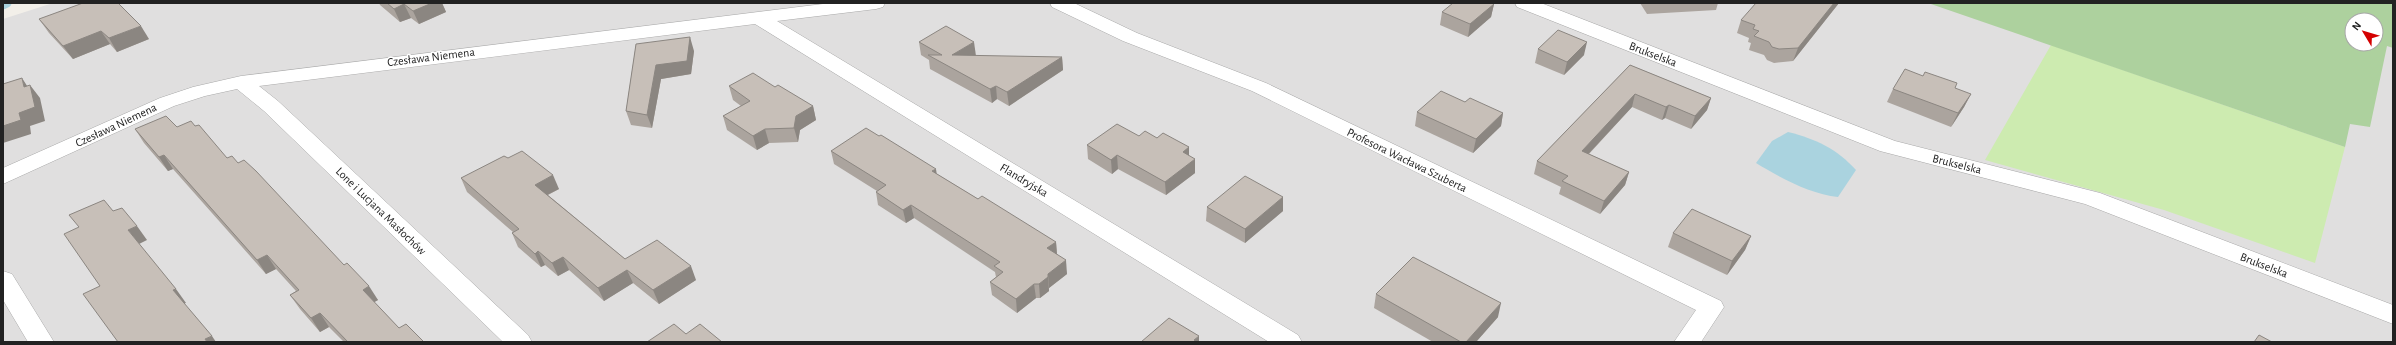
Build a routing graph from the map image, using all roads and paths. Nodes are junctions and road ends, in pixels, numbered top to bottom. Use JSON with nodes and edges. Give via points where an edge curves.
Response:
{"nodes":[{"id":1,"x":876,"y":3,"type":"edge"},
{"id":2,"x":1059,"y":3,"type":"edge"},
{"id":3,"x":1524,"y":3,"type":"edge"},
{"id":4,"x":759,"y":18,"type":"junction"},
{"id":5,"x":241,"y":82,"type":"junction"},
{"id":6,"x":3,"y":177,"type":"edge"},
{"id":7,"x":3,"y":280,"type":"edge"},
{"id":8,"x":2393,"y":315,"type":"edge"},
{"id":9,"x":41,"y":342,"type":"edge"},
{"id":10,"x":519,"y":342,"type":"edge"},
{"id":11,"x":1288,"y":342,"type":"edge"},
{"id":12,"x":1687,"y":342,"type":"edge"}],
"edges":[{"from":1,"to":4,"type":"street","name":"Czesława Niemena"},
{"from":2,"to":12,"type":"street","name":"Profesora Wacława Szuberta","via":[[1130,37],[1259,87],[1712,307]]},
{"from":3,"to":8,"type":"street","name":"Brukselska","via":[[1888,146],[2092,198]]},
{"from":4,"to":5,"type":"street","name":"Czesława Niemena"},
{"from":4,"to":11,"type":"street","name":"Flandryjska"},
{"from":5,"to":6,"type":"street","name":"Czesława Niemena","via":[[200,90],[167,102]]},
{"from":5,"to":10,"type":"street","name":"Lone i Lucjana Masłochów","via":[[271,106]]},
{"from":7,"to":9,"type":"street"}]}
